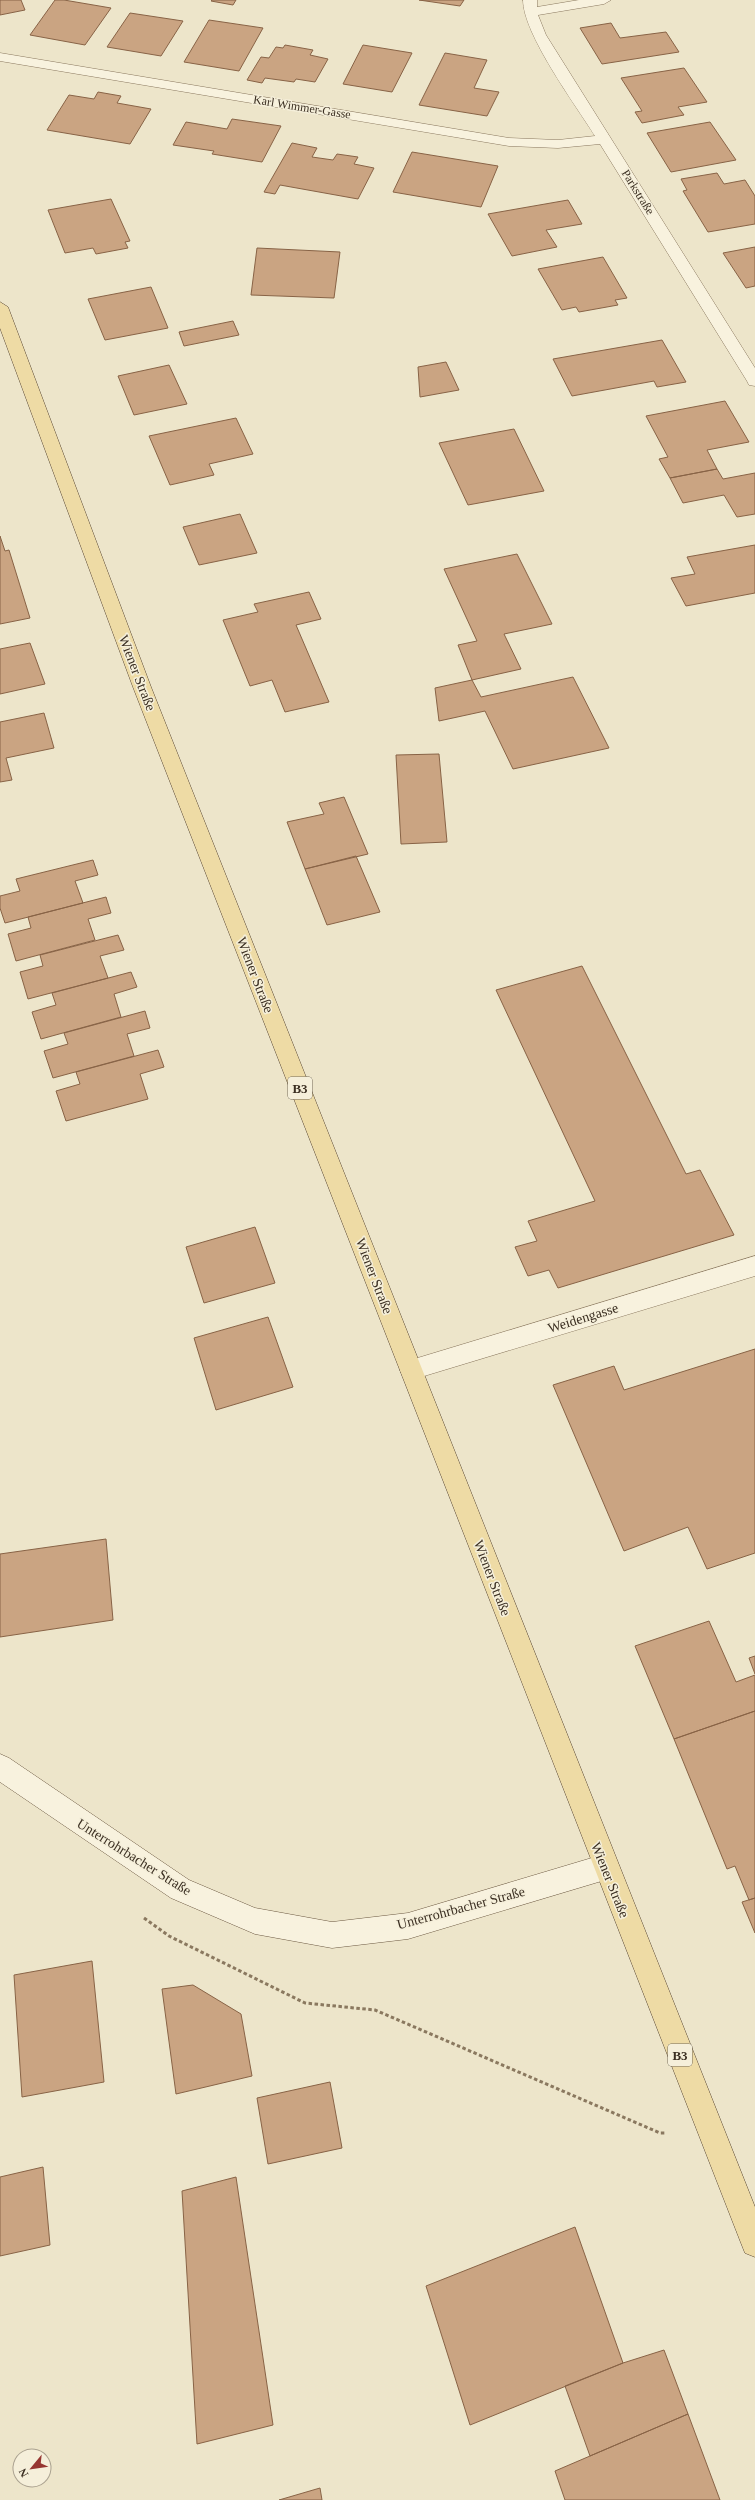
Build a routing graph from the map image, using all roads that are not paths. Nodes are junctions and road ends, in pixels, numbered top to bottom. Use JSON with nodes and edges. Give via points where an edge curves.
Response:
{"nodes":[{"id":1,"x":604,"y":0,"type":"edge"},
{"id":2,"x":530,"y":6,"type":"edge"},
{"id":3,"x":0,"y":57,"type":"edge"},
{"id":4,"x":604,"y":139,"type":"junction"},
{"id":5,"x":0,"y":307,"type":"edge"},
{"id":6,"x":755,"y":381,"type":"edge"},
{"id":7,"x":755,"y":1266,"type":"edge"},
{"id":8,"x":411,"y":1370,"type":"junction"},
{"id":9,"x":0,"y":1767,"type":"edge"},
{"id":10,"x":605,"y":1867,"type":"junction"},
{"id":11,"x":755,"y":2243,"type":"edge"}],
"edges":[{"from":1,"to":2,"type":"street"},
{"from":2,"to":4,"type":"street","name":"Parkstraße","via":[[539,35]]},
{"from":3,"to":4,"type":"street","name":"Karl Wimmer-Gasse","via":[[509,142],[558,144]]},
{"from":4,"to":6,"type":"street","name":"Parkstraße"},
{"from":5,"to":8,"type":"main road","name":"Wiener Straße","number":"B3","via":[[142,687]]},
{"from":7,"to":8,"type":"street","name":"Weidengasse"},
{"from":8,"to":10,"type":"main road","name":"Wiener Straße","number":"B3"},
{"from":9,"to":10,"type":"street","name":"Unterrohrbacher Straße","via":[[180,1889],[255,1921],[332,1935],[408,1926]]},
{"from":10,"to":11,"type":"main road","name":"Wiener Straße","number":"B3"}]}
